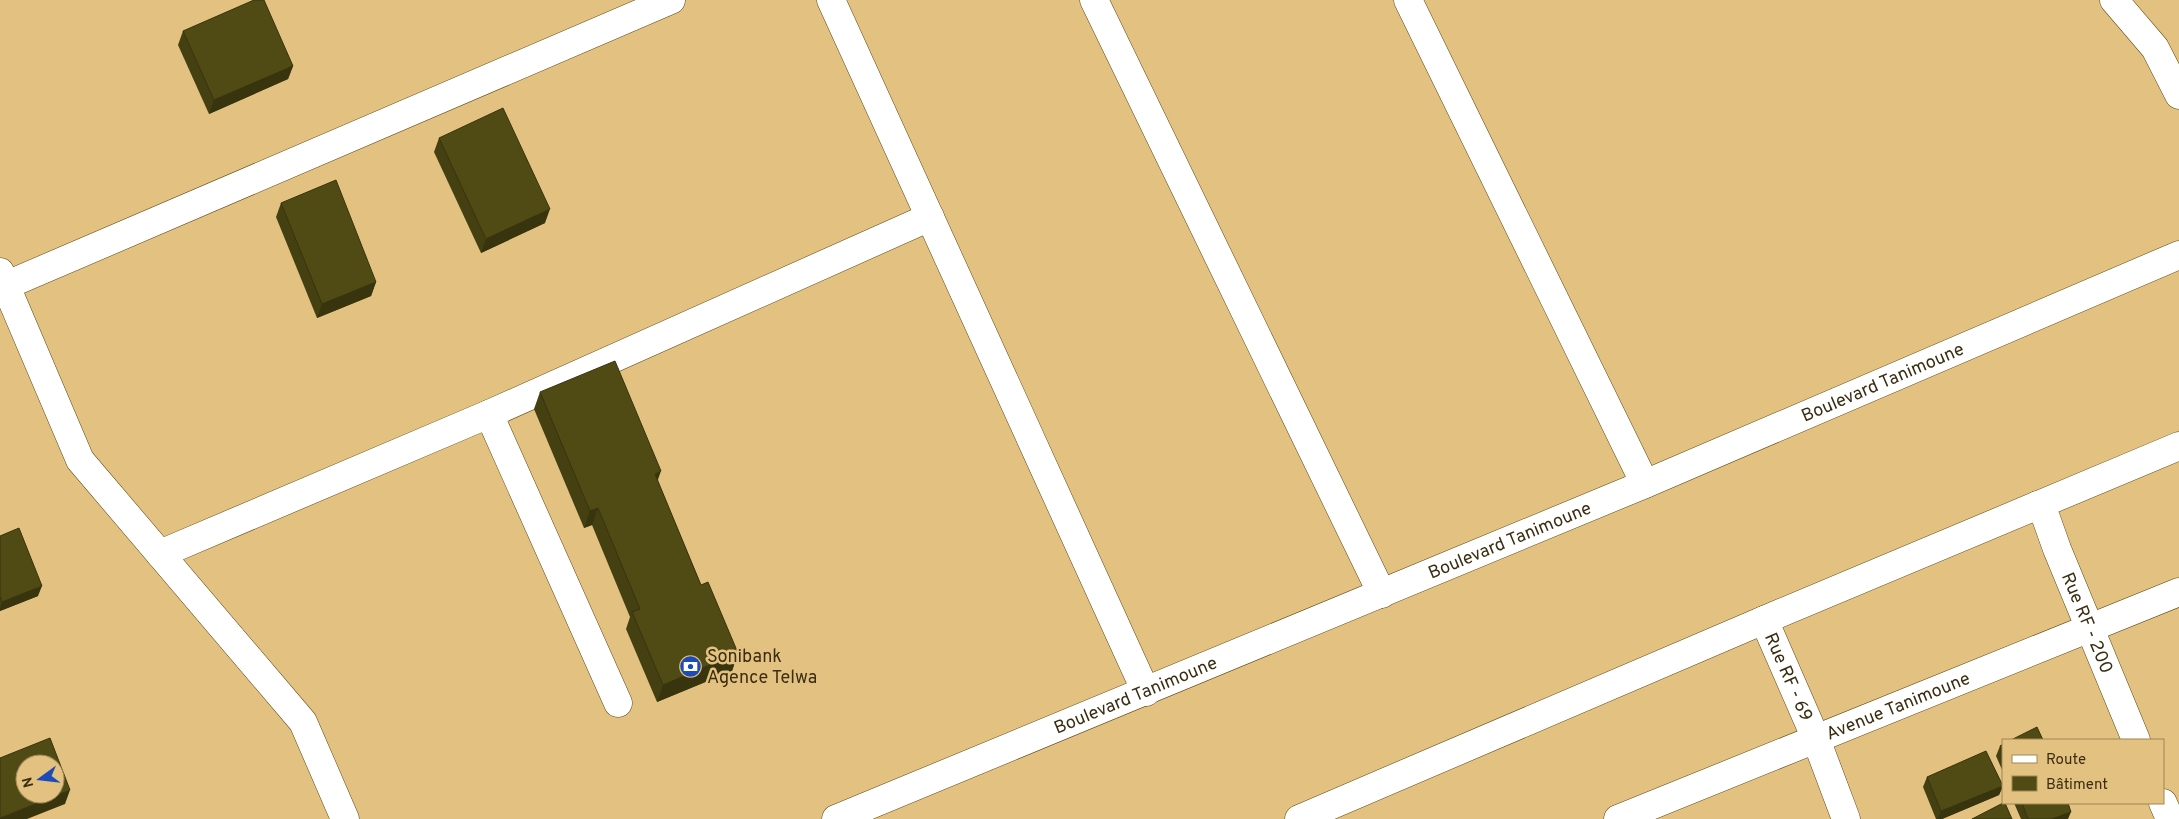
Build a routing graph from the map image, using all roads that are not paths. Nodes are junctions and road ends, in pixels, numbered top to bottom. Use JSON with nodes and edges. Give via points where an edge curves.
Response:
{"nodes":[{"id":1,"x":671,"y":0,"type":"edge"},
{"id":2,"x":831,"y":0,"type":"edge"},
{"id":3,"x":1094,"y":0,"type":"edge"},
{"id":4,"x":1408,"y":0,"type":"edge"},
{"id":5,"x":2114,"y":0,"type":"edge"},
{"id":6,"x":2179,"y":95,"type":"edge"},
{"id":7,"x":930,"y":217,"type":"junction"},
{"id":8,"x":2179,"y":255,"type":"edge"},
{"id":9,"x":2,"y":282,"type":"edge"},
{"id":10,"x":489,"y":414,"type":"junction"},
{"id":11,"x":2179,"y":446,"type":"edge"},
{"id":12,"x":1645,"y":484,"type":"junction"},
{"id":13,"x":2038,"y":505,"type":"junction"},
{"id":14,"x":160,"y":554,"type":"junction"},
{"id":15,"x":2179,"y":592,"type":"edge"},
{"id":16,"x":1382,"y":594,"type":"junction"},
{"id":17,"x":1764,"y":620,"type":"junction"},
{"id":18,"x":2089,"y":628,"type":"junction"},
{"id":19,"x":1146,"y":692,"type":"junction"},
{"id":20,"x":618,"y":703,"type":"dead end"},
{"id":21,"x":1816,"y":739,"type":"junction"},
{"id":22,"x":2136,"y":739,"type":"edge"},
{"id":23,"x":2163,"y":804,"type":"edge"},
{"id":24,"x":842,"y":818,"type":"edge"},
{"id":25,"x":345,"y":819,"type":"edge"},
{"id":26,"x":1299,"y":819,"type":"edge"},
{"id":27,"x":1618,"y":819,"type":"edge"},
{"id":28,"x":1846,"y":819,"type":"edge"},
{"id":29,"x":2170,"y":819,"type":"edge"}],
"edges":[{"from":1,"to":9,"type":"street"},
{"from":2,"to":7,"type":"street"},
{"from":3,"to":16,"type":"street"},
{"from":4,"to":12,"type":"street"},
{"from":5,"to":6,"type":"street","via":[[2156,48]]},
{"from":7,"to":10,"type":"street"},
{"from":7,"to":19,"type":"street"},
{"from":8,"to":12,"type":"street","name":"Boulevard Tanimoune"},
{"from":9,"to":14,"type":"street","via":[[80,460]]},
{"from":10,"to":14,"type":"street"},
{"from":10,"to":20,"type":"street"},
{"from":11,"to":13,"type":"street"},
{"from":12,"to":16,"type":"street","name":"Boulevard Tanimoune"},
{"from":13,"to":17,"type":"street"},
{"from":13,"to":18,"type":"street","name":"Rue RF - 200"},
{"from":14,"to":25,"type":"street","via":[[303,722]]},
{"from":15,"to":18,"type":"street","name":"Avenue Tanimoune"},
{"from":16,"to":19,"type":"street","name":"Boulevard Tanimoune"},
{"from":17,"to":21,"type":"street","name":"Rue RF - 69"},
{"from":17,"to":26,"type":"street"},
{"from":18,"to":21,"type":"street","name":"Avenue Tanimoune"},
{"from":18,"to":22,"type":"street","name":"Rue RF - 200"},
{"from":19,"to":24,"type":"street","name":"Boulevard Tanimoune"},
{"from":21,"to":27,"type":"street","name":"Avenue Tanimoune"},
{"from":21,"to":28,"type":"street","name":"Rue RF - 69"},
{"from":23,"to":29,"type":"street"}]}
